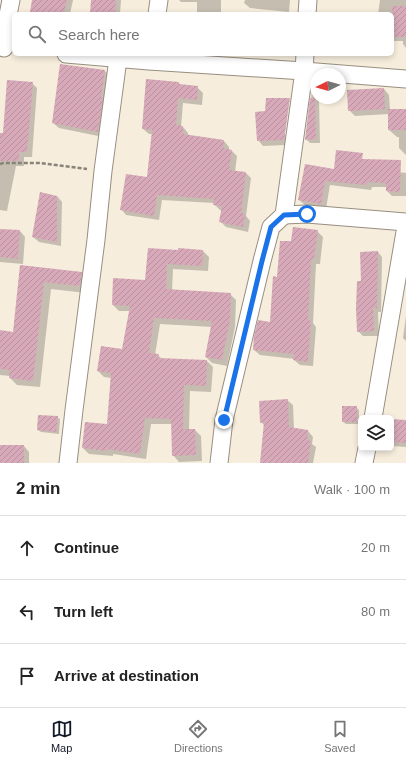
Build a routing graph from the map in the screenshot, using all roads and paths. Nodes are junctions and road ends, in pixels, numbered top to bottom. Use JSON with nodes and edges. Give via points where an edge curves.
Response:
{"nodes":[{"id":1,"x":11,"y":0,"type":"edge"},
{"id":2,"x":159,"y":0,"type":"edge"},
{"id":3,"x":308,"y":0,"type":"edge"},
{"id":4,"x":157,"y":12,"type":"edge"},
{"id":5,"x":308,"y":12,"type":"edge"},
{"id":6,"x":6,"y":48,"type":"edge"},
{"id":7,"x":87,"y":56,"type":"edge"},
{"id":8,"x":150,"y":58,"type":"edge"},
{"id":9,"x":118,"y":59,"type":"junction"},
{"id":10,"x":304,"y":62,"type":"edge"},
{"id":11,"x":406,"y":79,"type":"edge"},
{"id":12,"x":0,"y":164,"type":"edge"},
{"id":13,"x":103,"y":171,"type":"junction"},
{"id":14,"x":284,"y":215,"type":"junction"},
{"id":15,"x":406,"y":222,"type":"edge"},
{"id":16,"x":406,"y":226,"type":"edge"},
{"id":17,"x":374,"y":415,"type":"edge"},
{"id":18,"x":366,"y":451,"type":"edge"},
{"id":19,"x":68,"y":463,"type":"edge"},
{"id":20,"x":218,"y":463,"type":"edge"},
{"id":21,"x":364,"y":463,"type":"edge"}],
"edges":[{"from":1,"to":6,"type":"street"},
{"from":2,"to":4,"type":"street"},
{"from":3,"to":5,"type":"street"},
{"from":7,"to":9,"type":"street"},
{"from":8,"to":9,"type":"street"},
{"from":8,"to":10,"type":"street"},
{"from":9,"to":13,"type":"street"},
{"from":10,"to":11,"type":"street"},
{"from":10,"to":14,"type":"street"},
{"from":12,"to":13,"type":"path","via":[[39,163]]},
{"from":13,"to":19,"type":"street"},
{"from":14,"to":15,"type":"street","via":[[307,214]]},
{"from":14,"to":20,"type":"street","via":[[271,227],[224,420]]},
{"from":16,"to":17,"type":"street"},
{"from":18,"to":21,"type":"street"}]}
